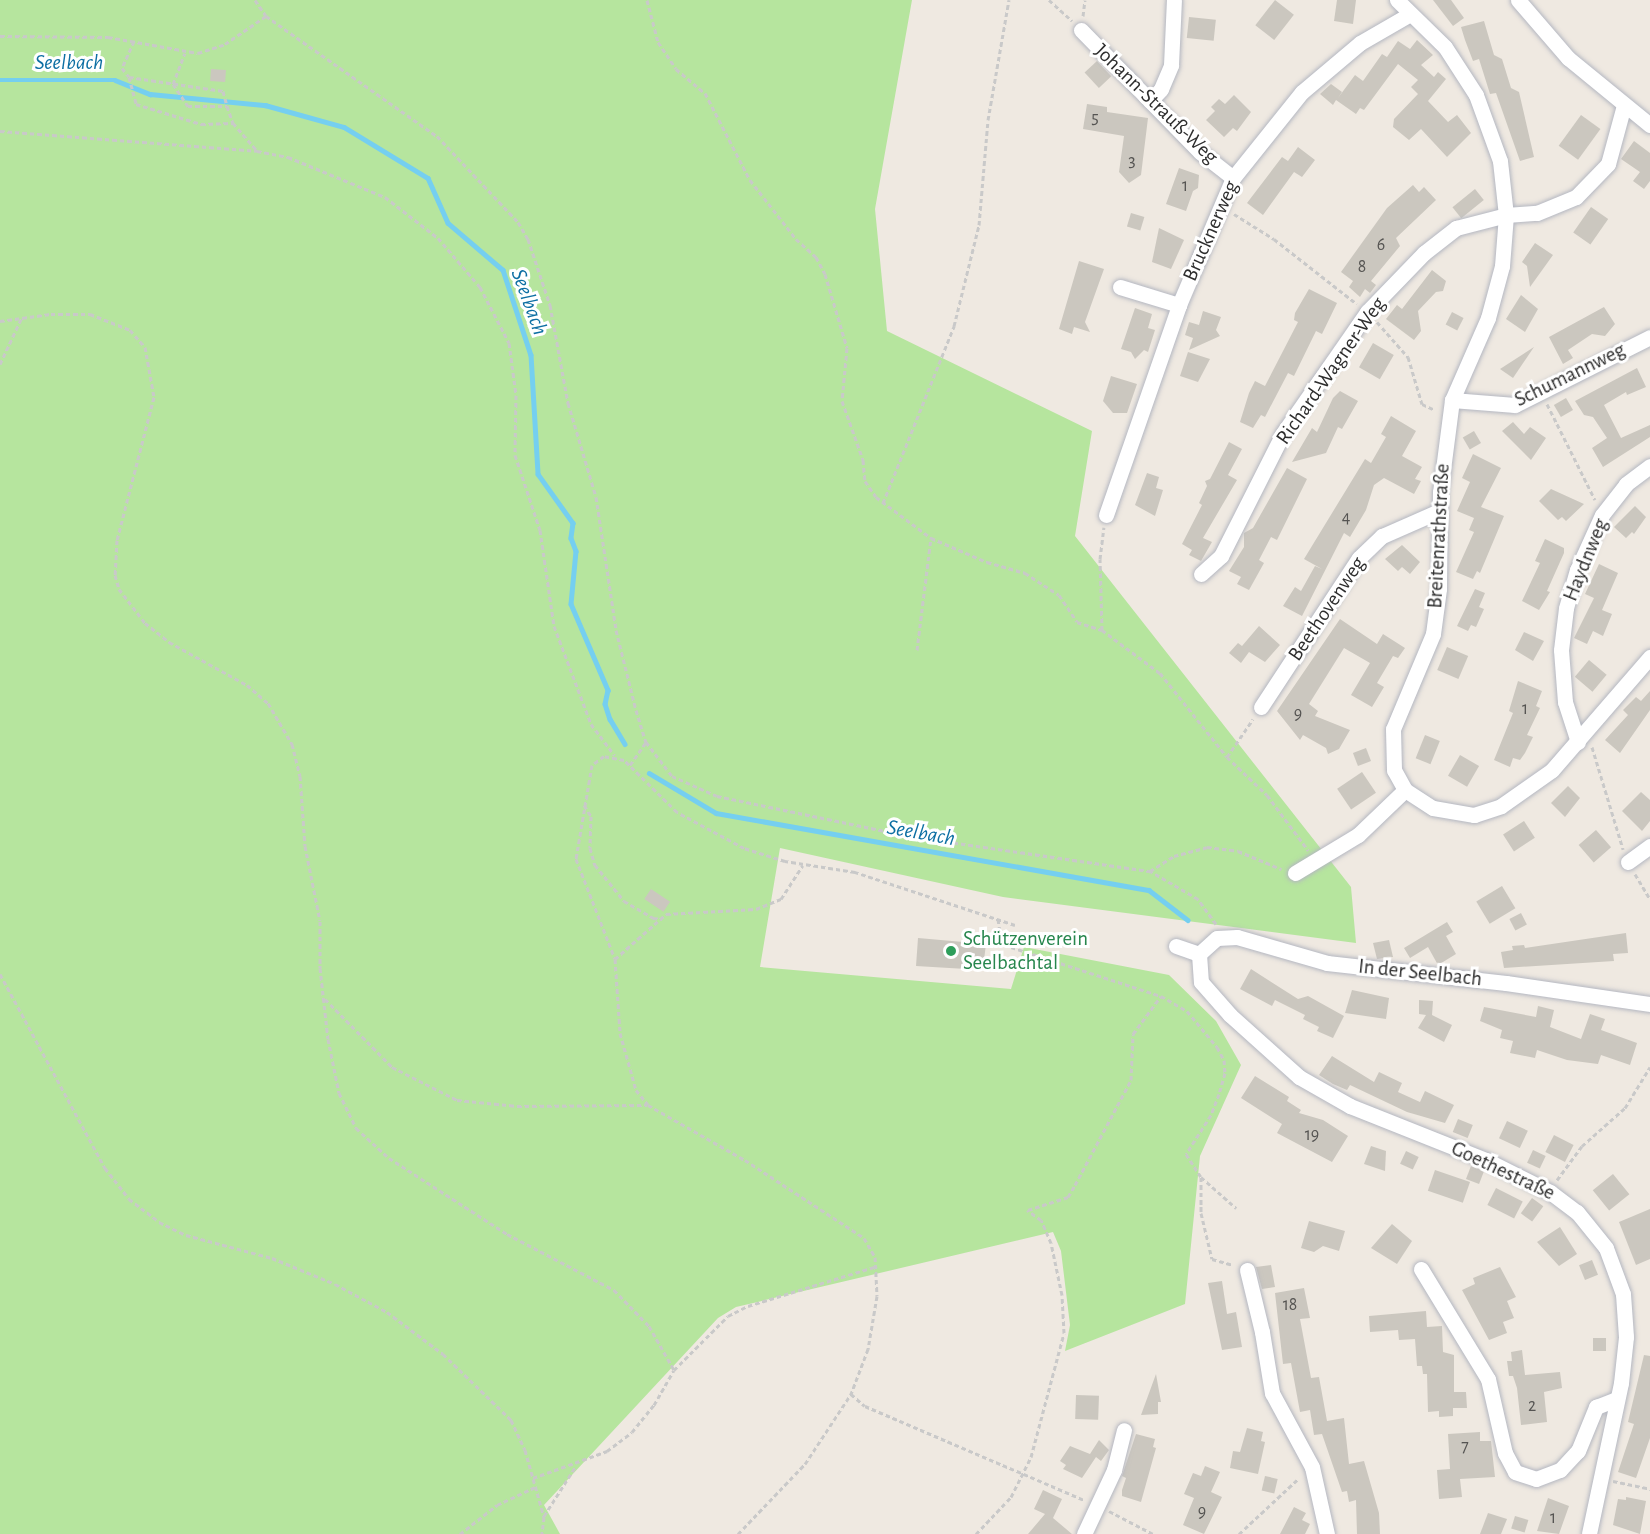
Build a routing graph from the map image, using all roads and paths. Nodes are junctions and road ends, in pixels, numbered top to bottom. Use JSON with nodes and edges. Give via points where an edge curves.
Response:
{"nodes":[{"id":1,"x":255,"y":0,"type":"edge"},
{"id":2,"x":647,"y":0,"type":"edge"},
{"id":3,"x":1009,"y":0,"type":"edge"},
{"id":4,"x":1049,"y":0,"type":"edge"},
{"id":5,"x":1174,"y":0,"type":"edge"},
{"id":6,"x":1397,"y":0,"type":"edge"},
{"id":7,"x":1518,"y":0,"type":"edge"},
{"id":8,"x":1410,"y":14,"type":"junction"},
{"id":9,"x":266,"y":16,"type":"junction"},
{"id":10,"x":1081,"y":30,"type":"joint"},
{"id":11,"x":0,"y":36,"type":"edge"},
{"id":12,"x":134,"y":41,"type":"junction"},
{"id":13,"x":185,"y":53,"type":"junction"},
{"id":14,"x":129,"y":77,"type":"junction"},
{"id":15,"x":173,"y":84,"type":"junction"},
{"id":16,"x":1150,"y":101,"type":"junction"},
{"id":17,"x":1624,"y":105,"type":"junction"},
{"id":18,"x":227,"y":106,"type":"junction"},
{"id":19,"x":233,"y":123,"type":"junction"},
{"id":20,"x":1650,"y":125,"type":"edge"},
{"id":21,"x":0,"y":131,"type":"edge"},
{"id":22,"x":257,"y":151,"type":"junction"},
{"id":23,"x":1233,"y":177,"type":"junction"},
{"id":24,"x":1235,"y":214,"type":"dead end"},
{"id":25,"x":1506,"y":215,"type":"junction"},
{"id":26,"x":1120,"y":287,"type":"dead end"},
{"id":27,"x":1179,"y":305,"type":"junction"},
{"id":28,"x":1370,"y":315,"type":"junction"},
{"id":29,"x":22,"y":317,"type":"junction"},
{"id":30,"x":0,"y":321,"type":"edge"},
{"id":31,"x":1650,"y":337,"type":"edge"},
{"id":32,"x":0,"y":364,"type":"edge"},
{"id":33,"x":1542,"y":393,"type":"junction"},
{"id":34,"x":1452,"y":400,"type":"junction"},
{"id":35,"x":1422,"y":404,"type":"dead end"},
{"id":36,"x":1650,"y":466,"type":"edge"},
{"id":37,"x":883,"y":503,"type":"junction"},
{"id":38,"x":1439,"y":511,"type":"junction"},
{"id":39,"x":1106,"y":515,"type":"joint"},
{"id":40,"x":1602,"y":515,"type":"junction"},
{"id":41,"x":931,"y":538,"type":"junction"},
{"id":42,"x":1201,"y":574,"type":"dead end"},
{"id":43,"x":1102,"y":630,"type":"junction"},
{"id":44,"x":916,"y":650,"type":"dead end"},
{"id":45,"x":1650,"y":657,"type":"edge"},
{"id":46,"x":1261,"y":708,"type":"joint"},
{"id":47,"x":646,"y":742,"type":"junction"},
{"id":48,"x":1578,"y":742,"type":"junction"},
{"id":49,"x":1597,"y":753,"type":"dead end"},
{"id":50,"x":614,"y":755,"type":"junction"},
{"id":51,"x":1227,"y":757,"type":"junction"},
{"id":52,"x":630,"y":765,"type":"junction"},
{"id":53,"x":1405,"y":790,"type":"junction"},
{"id":54,"x":584,"y":805,"type":"junction"},
{"id":55,"x":1618,"y":839,"type":"dead end"},
{"id":56,"x":1650,"y":846,"type":"edge"},
{"id":57,"x":1316,"y":861,"type":"junction"},
{"id":58,"x":1628,"y":862,"type":"dead end"},
{"id":59,"x":803,"y":865,"type":"junction"},
{"id":60,"x":1150,"y":870,"type":"junction"},
{"id":61,"x":1295,"y":873,"type":"joint"},
{"id":62,"x":662,"y":919,"type":"junction"},
{"id":63,"x":998,"y":919,"type":"junction"},
{"id":64,"x":1015,"y":925,"type":"dead end"},
{"id":65,"x":1217,"y":938,"type":"junction"},
{"id":66,"x":1176,"y":946,"type":"dead end"},
{"id":67,"x":1199,"y":954,"type":"junction"},
{"id":68,"x":615,"y":959,"type":"junction"},
{"id":69,"x":0,"y":974,"type":"edge"},
{"id":70,"x":1161,"y":996,"type":"junction"},
{"id":71,"x":323,"y":998,"type":"junction"},
{"id":72,"x":1650,"y":1004,"type":"edge"},
{"id":73,"x":1650,"y":1067,"type":"edge"},
{"id":74,"x":648,"y":1105,"type":"junction"},
{"id":75,"x":1563,"y":1171,"type":"dead end"},
{"id":76,"x":1201,"y":1177,"type":"junction"},
{"id":77,"x":1236,"y":1208,"type":"dead end"},
{"id":78,"x":877,"y":1266,"type":"junction"},
{"id":79,"x":1421,"y":1269,"type":"dead end"},
{"id":80,"x":1247,"y":1270,"type":"joint"},
{"id":81,"x":674,"y":1370,"type":"junction"},
{"id":82,"x":851,"y":1394,"type":"junction"},
{"id":83,"x":1617,"y":1399,"type":"junction"},
{"id":84,"x":1125,"y":1430,"type":"dead end"},
{"id":85,"x":577,"y":1464,"type":"junction"},
{"id":86,"x":1312,"y":1467,"type":"junction"},
{"id":87,"x":1022,"y":1473,"type":"junction"},
{"id":88,"x":533,"y":1478,"type":"junction"},
{"id":89,"x":1618,"y":1482,"type":"dead end"},
{"id":90,"x":535,"y":1487,"type":"junction"},
{"id":91,"x":1650,"y":1489,"type":"edge"},
{"id":92,"x":1099,"y":1506,"type":"junction"},
{"id":93,"x":544,"y":1517,"type":"junction"},
{"id":94,"x":460,"y":1534,"type":"edge"},
{"id":95,"x":542,"y":1534,"type":"edge"},
{"id":96,"x":738,"y":1534,"type":"edge"},
{"id":97,"x":976,"y":1534,"type":"edge"},
{"id":98,"x":1084,"y":1534,"type":"edge"},
{"id":99,"x":1153,"y":1534,"type":"edge"},
{"id":100,"x":1239,"y":1534,"type":"edge"},
{"id":101,"x":1327,"y":1534,"type":"edge"},
{"id":102,"x":1589,"y":1534,"type":"edge"}],
"edges":[{"from":1,"to":9,"type":"path"},
{"from":2,"to":37,"type":"path","via":[[658,42],[676,69],[705,93],[750,180],[796,239],[816,257],[825,274],[847,348],[842,401],[863,460],[865,481]]},
{"from":3,"to":37,"type":"path","via":[[988,120],[979,225],[954,326]]},
{"from":4,"to":10,"type":"path"},
{"from":5,"to":16,"type":"street","via":[[1171,65]]},
{"from":6,"to":8,"type":"street","name":"Breitenrathstraße"},
{"from":7,"to":17,"type":"street","via":[[1568,58]]},
{"from":8,"to":23,"type":"street","name":"Brucknerweg","via":[[1360,43],[1302,92]]},
{"from":8,"to":25,"type":"street","name":"Breitenrathstraße","via":[[1445,47],[1486,115],[1500,161]]},
{"from":9,"to":13,"type":"path","via":[[225,44]]},
{"from":9,"to":47,"type":"path","via":[[437,136],[518,222],[528,239],[550,305],[568,403],[596,497],[616,630]]},
{"from":10,"to":16,"type":"street","name":"Johann-Strauß-Weg"},
{"from":11,"to":12,"type":"path","via":[[108,37]]},
{"from":12,"to":13,"type":"path"},
{"from":12,"to":14,"type":"path","via":[[122,68]]},
{"from":13,"to":15,"type":"path"},
{"from":14,"to":15,"type":"path"},
{"from":14,"to":19,"type":"path","via":[[136,104],[192,121]]},
{"from":15,"to":18,"type":"path","via":[[188,106]]},
{"from":15,"to":18,"type":"path","via":[[223,91]]},
{"from":16,"to":23,"type":"street","name":"Johann-Strauß-Weg","via":[[1200,152]]},
{"from":17,"to":20,"type":"street"},
{"from":17,"to":25,"type":"street","name":"Richard-Wagner-Weg","via":[[1614,150],[1597,177],[1559,206]]},
{"from":18,"to":19,"type":"path"},
{"from":19,"to":22,"type":"path"},
{"from":21,"to":22,"type":"path"},
{"from":22,"to":50,"type":"path","via":[[322,168],[385,197],[411,215],[464,265],[497,313],[514,370],[515,455],[540,530],[559,643],[591,724]]},
{"from":23,"to":27,"type":"street","name":"Brucknerweg"},
{"from":24,"to":28,"type":"path","via":[[1274,239]]},
{"from":25,"to":28,"type":"street","name":"Richard-Wagner-Weg","via":[[1468,223],[1440,239]]},
{"from":25,"to":34,"type":"street","name":"Breitenrathstraße","via":[[1502,266],[1490,308]]},
{"from":26,"to":27,"type":"street"},
{"from":27,"to":39,"type":"street","name":"Brucknerweg"},
{"from":28,"to":35,"type":"path","via":[[1412,363]]},
{"from":28,"to":42,"type":"street","name":"Richard-Wagner-Weg","via":[[1283,433],[1221,556]]},
{"from":29,"to":30,"type":"path"},
{"from":29,"to":32,"type":"path"},
{"from":29,"to":71,"type":"path","via":[[90,314],[130,330],[145,347],[154,397],[117,540],[115,574],[119,589],[145,623],[169,642],[247,685],[268,703],[292,744],[320,921]]},
{"from":31,"to":33,"type":"street","name":"Schumannweg"},
{"from":33,"to":34,"type":"street","name":"Schumannweg","via":[[1515,405]]},
{"from":33,"to":40,"type":"path"},
{"from":34,"to":38,"type":"street","name":"Breitenrathstraße"},
{"from":36,"to":40,"type":"street","name":"Haydnweg","via":[[1626,484]]},
{"from":37,"to":41,"type":"path"},
{"from":38,"to":46,"type":"street","name":"Beethovenweg","via":[[1382,536],[1359,558]]},
{"from":38,"to":53,"type":"street","name":"Breitenrathstraße","via":[[1439,589],[1433,634],[1393,729],[1394,771]]},
{"from":39,"to":43,"type":"path","via":[[1100,559]]},
{"from":40,"to":48,"type":"street","name":"Haydnweg","via":[[1577,570],[1564,619],[1561,650],[1565,702]]},
{"from":41,"to":43,"type":"path","via":[[1025,573],[1059,595],[1077,622]]},
{"from":41,"to":44,"type":"path"},
{"from":43,"to":51,"type":"path","via":[[1160,673]]},
{"from":45,"to":48,"type":"street"},
{"from":46,"to":51,"type":"path"},
{"from":47,"to":52,"type":"path"},
{"from":47,"to":60,"type":"path","via":[[672,776],[717,796],[909,836]]},
{"from":48,"to":53,"type":"street","via":[[1552,770],[1524,790],[1501,806],[1474,815],[1433,808]]},
{"from":49,"to":55,"type":"path"},
{"from":50,"to":52,"type":"path"},
{"from":50,"to":54,"type":"path","via":[[598,758],[592,765]]},
{"from":51,"to":57,"type":"path","via":[[1267,795]]},
{"from":52,"to":59,"type":"path","via":[[677,812],[744,848]]},
{"from":53,"to":57,"type":"street","via":[[1358,835]]},
{"from":54,"to":62,"type":"path","via":[[591,816],[590,848],[595,865],[624,901]]},
{"from":54,"to":68,"type":"path","via":[[576,859]]},
{"from":56,"to":58,"type":"street"},
{"from":57,"to":61,"type":"street"},
{"from":59,"to":62,"type":"path","via":[[786,893],[756,909],[666,914]]},
{"from":59,"to":63,"type":"path","via":[[855,872]]},
{"from":60,"to":61,"type":"path","via":[[1174,856],[1207,848],[1238,851]]},
{"from":60,"to":65,"type":"path","via":[[1198,899],[1216,919]]},
{"from":62,"to":68,"type":"path"},
{"from":63,"to":64,"type":"path"},
{"from":63,"to":70,"type":"path","via":[[1001,937],[1020,952]]},
{"from":65,"to":67,"type":"street"},
{"from":65,"to":72,"type":"street","name":"In der Seelbach","via":[[1237,937],[1326,963],[1506,982]]},
{"from":66,"to":67,"type":"street"},
{"from":67,"to":83,"type":"street","name":"Goethestraße","via":[[1202,982],[1230,1015],[1299,1077],[1350,1106],[1486,1160],[1535,1184],[1563,1200],[1592,1227],[1609,1253],[1623,1294],[1626,1337]]},
{"from":68,"to":74,"type":"path","via":[[622,1045],[628,1070]]},
{"from":69,"to":88,"type":"path","via":[[105,1168],[129,1199],[159,1222],[186,1235],[272,1258],[335,1284],[387,1312],[443,1354],[511,1420]]},
{"from":70,"to":76,"type":"path","via":[[1188,1011],[1224,1060],[1225,1073],[1211,1115],[1186,1154]]},
{"from":70,"to":87,"type":"path","via":[[1133,1034],[1131,1080],[1068,1197],[1027,1210],[1041,1220],[1051,1243],[1065,1314],[1060,1353],[1041,1428]]},
{"from":71,"to":74,"type":"path","via":[[392,1067],[456,1100],[517,1106]]},
{"from":71,"to":81,"type":"path","via":[[339,1093],[356,1128],[370,1144],[507,1234],[614,1290],[649,1326]]},
{"from":73,"to":75,"type":"path","via":[[1625,1108],[1582,1146]]},
{"from":74,"to":78,"type":"path","via":[[855,1229],[870,1247]]},
{"from":76,"to":77,"type":"path"},
{"from":76,"to":80,"type":"path","via":[[1201,1213],[1212,1259]]},
{"from":78,"to":81,"type":"path","via":[[739,1310],[718,1324]]},
{"from":78,"to":82,"type":"path","via":[[875,1315]]},
{"from":79,"to":83,"type":"street","via":[[1488,1378],[1505,1454],[1515,1472],[1536,1479],[1560,1470],[1578,1451],[1596,1407]]},
{"from":80,"to":86,"type":"street","via":[[1272,1393]]},
{"from":81,"to":85,"type":"path","via":[[654,1406],[632,1432],[608,1451]]},
{"from":82,"to":87,"type":"path","via":[[894,1421]]},
{"from":82,"to":96,"type":"path","via":[[805,1464]]},
{"from":83,"to":102,"type":"street","name":"Goethestraße"},
{"from":84,"to":92,"type":"street"},
{"from":85,"to":88,"type":"path"},
{"from":85,"to":93,"type":"path"},
{"from":86,"to":100,"type":"path"},
{"from":86,"to":101,"type":"street"},
{"from":87,"to":92,"type":"path"},
{"from":87,"to":97,"type":"path","via":[[1011,1497]]},
{"from":88,"to":90,"type":"path"},
{"from":89,"to":91,"type":"path"},
{"from":90,"to":93,"type":"path"},
{"from":90,"to":94,"type":"path","via":[[497,1505]]},
{"from":92,"to":98,"type":"street"},
{"from":92,"to":99,"type":"path"},
{"from":93,"to":95,"type":"path"}]}
